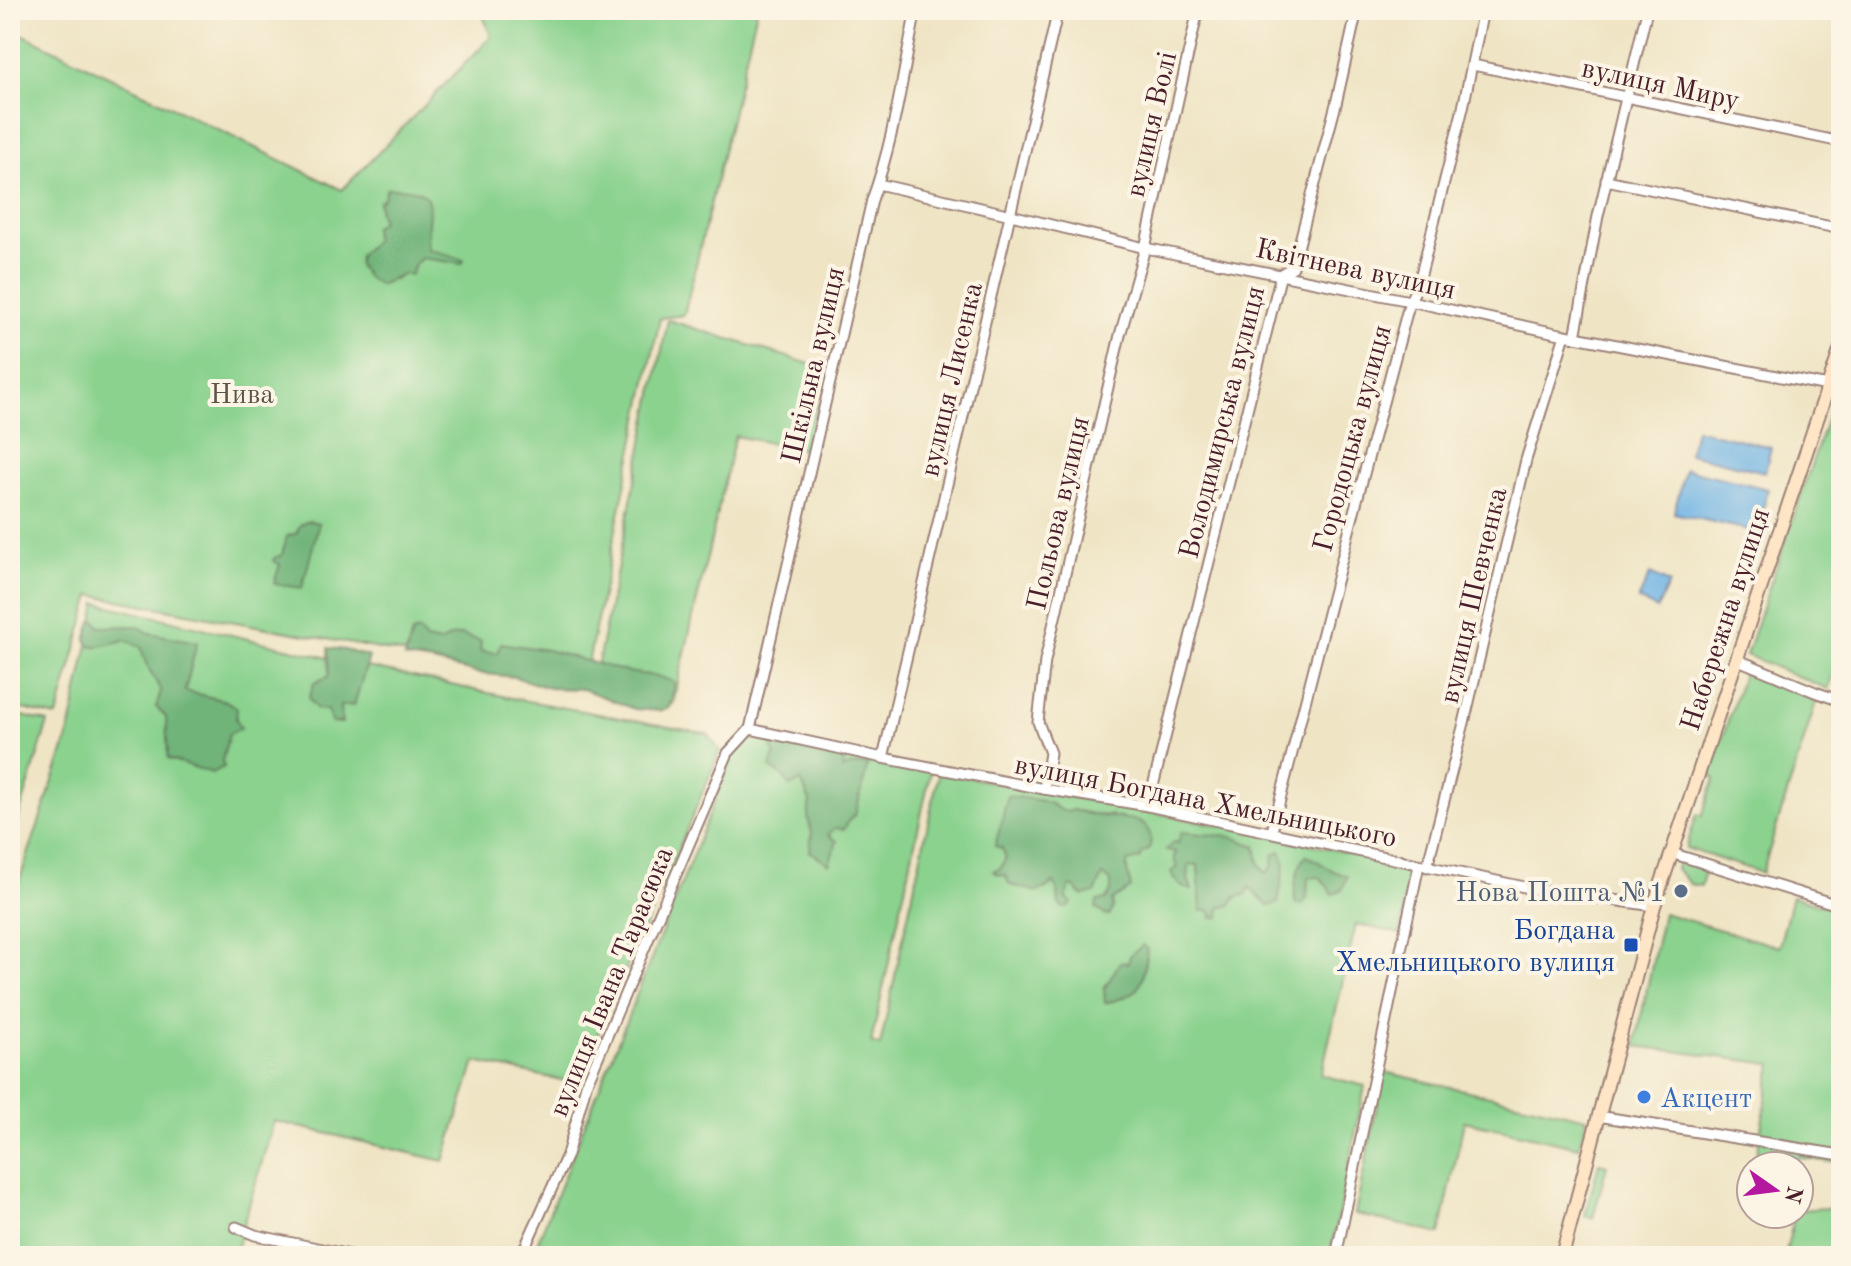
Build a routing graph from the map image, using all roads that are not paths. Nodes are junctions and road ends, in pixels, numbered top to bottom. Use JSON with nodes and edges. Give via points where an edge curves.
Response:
{"nodes":[{"id":1,"x":916,"y":10,"type":"edge"},
{"id":2,"x":1058,"y":10,"type":"edge"},
{"id":3,"x":1198,"y":10,"type":"edge"},
{"id":4,"x":1357,"y":10,"type":"edge"},
{"id":5,"x":1483,"y":10,"type":"edge"},
{"id":6,"x":1647,"y":10,"type":"edge"},
{"id":7,"x":1473,"y":65,"type":"junction"},
{"id":8,"x":1625,"y":98,"type":"junction"},
{"id":9,"x":1841,"y":142,"type":"edge"},
{"id":10,"x":1606,"y":180,"type":"junction"},
{"id":11,"x":878,"y":184,"type":"junction"},
{"id":12,"x":1011,"y":215,"type":"junction"},
{"id":13,"x":1841,"y":229,"type":"edge"},
{"id":14,"x":1145,"y":248,"type":"junction"},
{"id":15,"x":1281,"y":274,"type":"junction"},
{"id":16,"x":1410,"y":301,"type":"junction"},
{"id":17,"x":1570,"y":336,"type":"junction"},
{"id":18,"x":1841,"y":348,"type":"edge"},
{"id":19,"x":1828,"y":386,"type":"junction"},
{"id":20,"x":1736,"y":659,"type":"junction"},
{"id":21,"x":1841,"y":701,"type":"edge"},
{"id":22,"x":750,"y":729,"type":"junction"},
{"id":23,"x":883,"y":758,"type":"junction"},
{"id":24,"x":1044,"y":789,"type":"junction"},
{"id":25,"x":1148,"y":806,"type":"junction"},
{"id":26,"x":1272,"y":831,"type":"junction"},
{"id":27,"x":1671,"y":853,"type":"junction"},
{"id":28,"x":1423,"y":866,"type":"junction"},
{"id":29,"x":1654,"y":906,"type":"junction"},
{"id":30,"x":1841,"y":906,"type":"edge"},
{"id":31,"x":1598,"y":1116,"type":"junction"},
{"id":32,"x":1841,"y":1155,"type":"edge"},
{"id":33,"x":236,"y":1227,"type":"dead end"},
{"id":34,"x":355,"y":1256,"type":"edge"},
{"id":35,"x":521,"y":1256,"type":"edge"},
{"id":36,"x":1336,"y":1256,"type":"edge"},
{"id":37,"x":1562,"y":1256,"type":"edge"}],
"edges":[{"from":1,"to":11,"type":"street","name":"Шкільна вулиця"},
{"from":2,"to":12,"type":"street","name":"вулиця Лисенка"},
{"from":3,"to":14,"type":"street","name":"вулиця Волі"},
{"from":4,"to":15,"type":"street","name":"Володимирська вулиця","via":[[1293,267]]},
{"from":5,"to":7,"type":"street","name":"Городоцька вулиця"},
{"from":6,"to":8,"type":"street","name":"вулиця Шевченка"},
{"from":7,"to":8,"type":"street","name":"вулиця Миру"},
{"from":7,"to":16,"type":"street","name":"Городоцька вулиця"},
{"from":8,"to":9,"type":"street","name":"вулиця Миру"},
{"from":8,"to":10,"type":"street","name":"вулиця Шевченка"},
{"from":10,"to":13,"type":"street"},
{"from":10,"to":17,"type":"street","name":"вулиця Шевченка"},
{"from":11,"to":12,"type":"street","name":"Квітнева вулиця"},
{"from":11,"to":22,"type":"street","name":"Шкільна вулиця"},
{"from":12,"to":14,"type":"street","name":"Квітнева вулиця"},
{"from":12,"to":23,"type":"street","name":"вулиця Лисенка"},
{"from":14,"to":15,"type":"street","name":"Квітнева вулиця"},
{"from":14,"to":24,"type":"street","name":"Польова вулиця","via":[[1045,661],[1038,722],[1050,753]]},
{"from":15,"to":16,"type":"street","name":"Квітнева вулиця"},
{"from":15,"to":25,"type":"street","name":"Володимирська вулиця"},
{"from":16,"to":17,"type":"street","name":"Квітнева вулиця"},
{"from":16,"to":26,"type":"street","name":"Городоцька вулиця"},
{"from":17,"to":19,"type":"street","name":"Квітнева вулиця"},
{"from":17,"to":28,"type":"street","name":"вулиця Шевченка","via":[[1526,460],[1465,719]]},
{"from":18,"to":19,"type":"street","name":"Набережна вулиця"},
{"from":19,"to":20,"type":"street","name":"Набережна вулиця"},
{"from":20,"to":21,"type":"street"},
{"from":20,"to":27,"type":"street","name":"Набережна вулиця"},
{"from":22,"to":23,"type":"street","name":"вулиця Богдана Хмельницького"},
{"from":22,"to":35,"type":"street","name":"вулиця Івана Тарасюка","via":[[722,766],[586,1085],[567,1155]]},
{"from":23,"to":24,"type":"street","name":"вулиця Богдана Хмельницького"},
{"from":24,"to":25,"type":"street","name":"вулиця Богдана Хмельницького"},
{"from":25,"to":26,"type":"street","name":"вулиця Богдана Хмельницького"},
{"from":26,"to":28,"type":"street","name":"вулиця Богдана Хмельницького"},
{"from":27,"to":29,"type":"street","name":"Набережна вулиця"},
{"from":27,"to":30,"type":"street"},
{"from":28,"to":29,"type":"street","name":"вулиця Богдана Хмельницького"},
{"from":28,"to":36,"type":"street","name":"вулиця Шевченка"},
{"from":29,"to":31,"type":"street","name":"Набережна вулиця"},
{"from":31,"to":32,"type":"street"},
{"from":31,"to":37,"type":"street","name":"Набережна вулиця"},
{"from":33,"to":34,"type":"street"}]}
